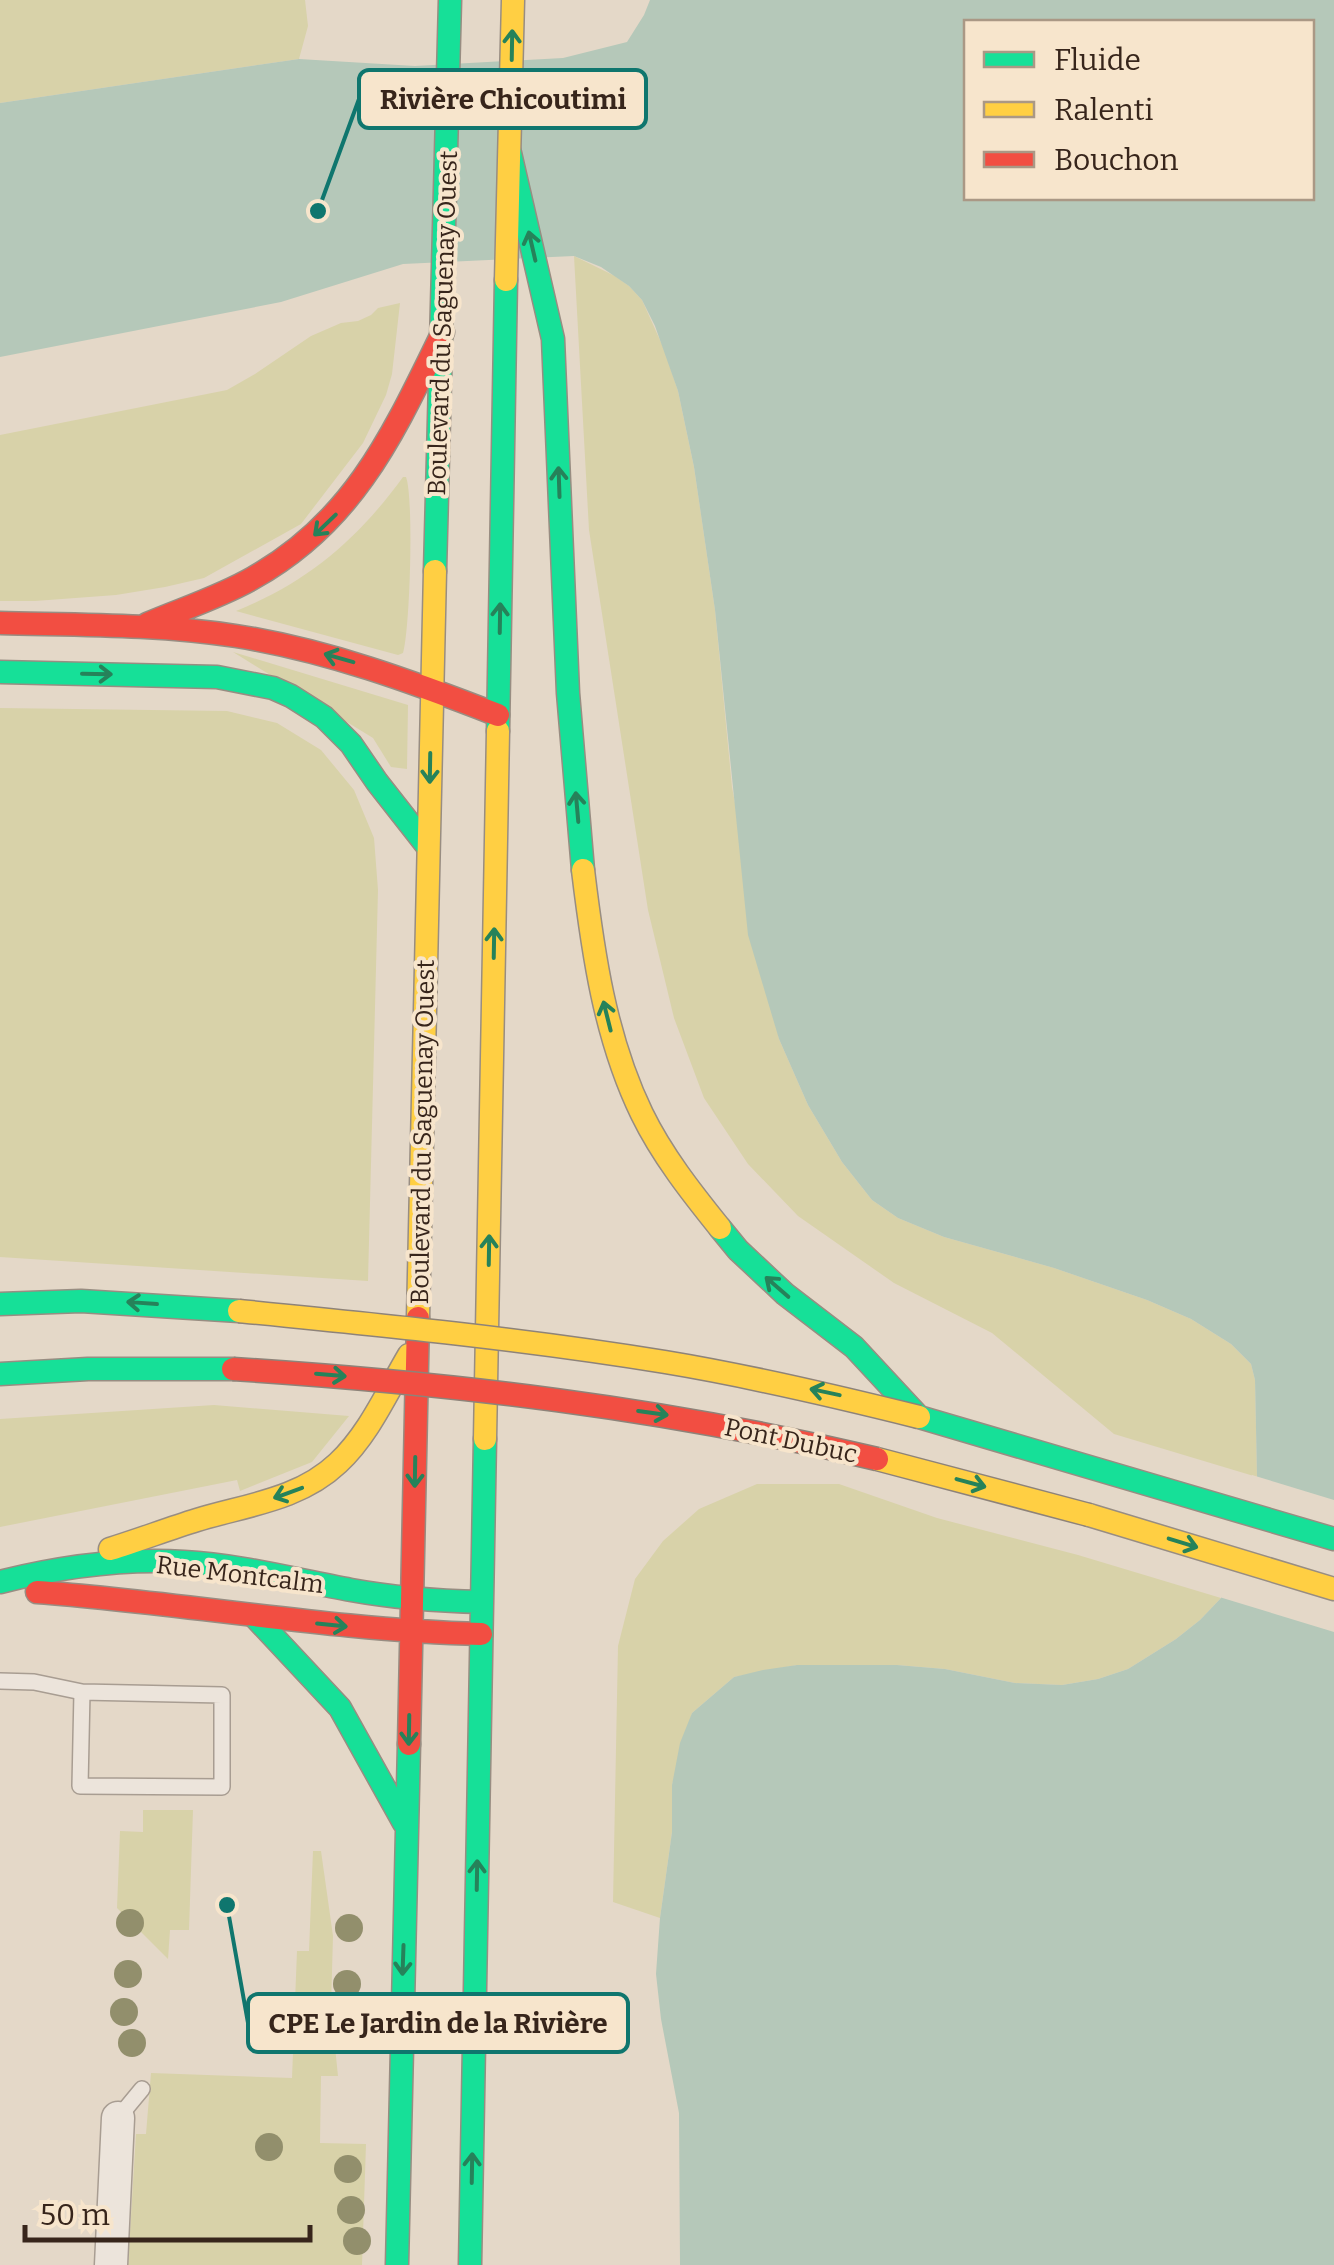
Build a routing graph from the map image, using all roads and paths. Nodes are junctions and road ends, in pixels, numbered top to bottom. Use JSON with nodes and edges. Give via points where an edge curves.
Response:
{"nodes":[{"id":1,"x":450,"y":3,"type":"edge"},
{"id":2,"x":513,"y":3,"type":"edge"},
{"id":3,"x":510,"y":153,"type":"junction"},
{"id":4,"x":443,"y":332,"type":"junction"},
{"id":5,"x":0,"y":623,"type":"edge"},
{"id":6,"x":138,"y":628,"type":"junction"},
{"id":7,"x":0,"y":672,"type":"edge"},
{"id":8,"x":432,"y":689,"type":"junction"},
{"id":9,"x":498,"y":715,"type":"junction"},
{"id":10,"x":428,"y":847,"type":"junction"},
{"id":11,"x":0,"y":1304,"type":"edge"},
{"id":12,"x":418,"y":1340,"type":"junction"},
{"id":13,"x":0,"y":1374,"type":"edge"},
{"id":14,"x":919,"y":1417,"type":"junction"},
{"id":15,"x":1334,"y":1539,"type":"edge"},
{"id":16,"x":52,"y":1569,"type":"junction"},
{"id":17,"x":0,"y":1585,"type":"edge"},
{"id":18,"x":1334,"y":1589,"type":"edge"},
{"id":19,"x":412,"y":1599,"type":"junction"},
{"id":20,"x":482,"y":1602,"type":"junction"},
{"id":21,"x":254,"y":1616,"type":"junction"},
{"id":22,"x":411,"y":1632,"type":"junction"},
{"id":23,"x":481,"y":1634,"type":"junction"},
{"id":24,"x":0,"y":1680,"type":"edge"},
{"id":25,"x":82,"y":1692,"type":"junction"},
{"id":26,"x":406,"y":1827,"type":"junction"},
{"id":27,"x":142,"y":2088,"type":"dead end"},
{"id":28,"x":118,"y":2118,"type":"joint"},
{"id":29,"x":111,"y":2265,"type":"edge"},
{"id":30,"x":397,"y":2265,"type":"edge"},
{"id":31,"x":470,"y":2265,"type":"edge"}],
"edges":[{"from":1,"to":4,"type":"main road","name":"Boulevard du Saguenay Ouest"},
{"from":3,"to":2,"type":"main road","one_way":true},
{"from":9,"to":3,"type":"main road","one_way":true},
{"from":14,"to":3,"type":"main road","one_way":true,"via":[[854,1347],[785,1294],[714,1222],[641,1112],[617,1052],[586,904],[568,692],[554,339]]},
{"from":4,"to":6,"type":"main road","one_way":true,"via":[[385,448],[328,523],[252,578]]},
{"from":4,"to":8,"type":"main road","name":"Boulevard du Saguenay Ouest"},
{"from":5,"to":6,"type":"main road"},
{"from":8,"to":6,"type":"main road","one_way":true,"via":[[308,650]]},
{"from":7,"to":10,"type":"main road","one_way":true,"via":[[217,677],[274,688],[338,730]]},
{"from":8,"to":9,"type":"main road"},
{"from":8,"to":10,"type":"main road","name":"Boulevard du Saguenay Ouest","one_way":true},
{"from":20,"to":9,"type":"main road","one_way":true},
{"from":10,"to":12,"type":"main road","name":"Boulevard du Saguenay Ouest"},
{"from":14,"to":11,"type":"main road","name":"Pont Dubuc","one_way":true,"bridge":true,"via":[[799,1386],[503,1340],[239,1311],[81,1300]]},
{"from":12,"to":16,"type":"main road","one_way":true,"via":[[360,1436],[321,1478],[286,1496]]},
{"from":12,"to":19,"type":"main road","name":"Boulevard du Saguenay Ouest","one_way":true},
{"from":13,"to":18,"type":"main road","name":"Pont Dubuc","one_way":true,"bridge":true,"via":[[233,1370],[464,1386],[676,1417],[957,1479]]},
{"from":14,"to":15,"type":"main road","name":"Pont Dubuc"},
{"from":16,"to":17,"type":"main road","name":"Rue Montcalm"},
{"from":16,"to":19,"type":"main road","name":"Rue Montcalm","via":[[200,1564]]},
{"from":17,"to":21,"type":"main road","name":"Rue Montcalm"},
{"from":19,"to":20,"type":"main road","name":"Rue Montcalm"},
{"from":19,"to":22,"type":"main road","name":"Boulevard du Saguenay Ouest"},
{"from":20,"to":23,"type":"main road"},
{"from":21,"to":22,"type":"main road","name":"Rue Montcalm","one_way":true},
{"from":21,"to":26,"type":"main road","via":[[340,1708]]},
{"from":22,"to":23,"type":"main road","name":"Rue Montcalm"},
{"from":22,"to":26,"type":"main road","name":"Boulevard du Saguenay Ouest","one_way":true},
{"from":31,"to":23,"type":"main road","one_way":true},
{"from":24,"to":25,"type":"lane"},
{"from":25,"to":25,"type":"lane","via":[[222,1695],[222,1787],[80,1786]]},
{"from":26,"to":30,"type":"main road","name":"Boulevard du Saguenay Ouest","one_way":true},
{"from":27,"to":28,"type":"lane"},
{"from":28,"to":29,"type":"street"}]}
